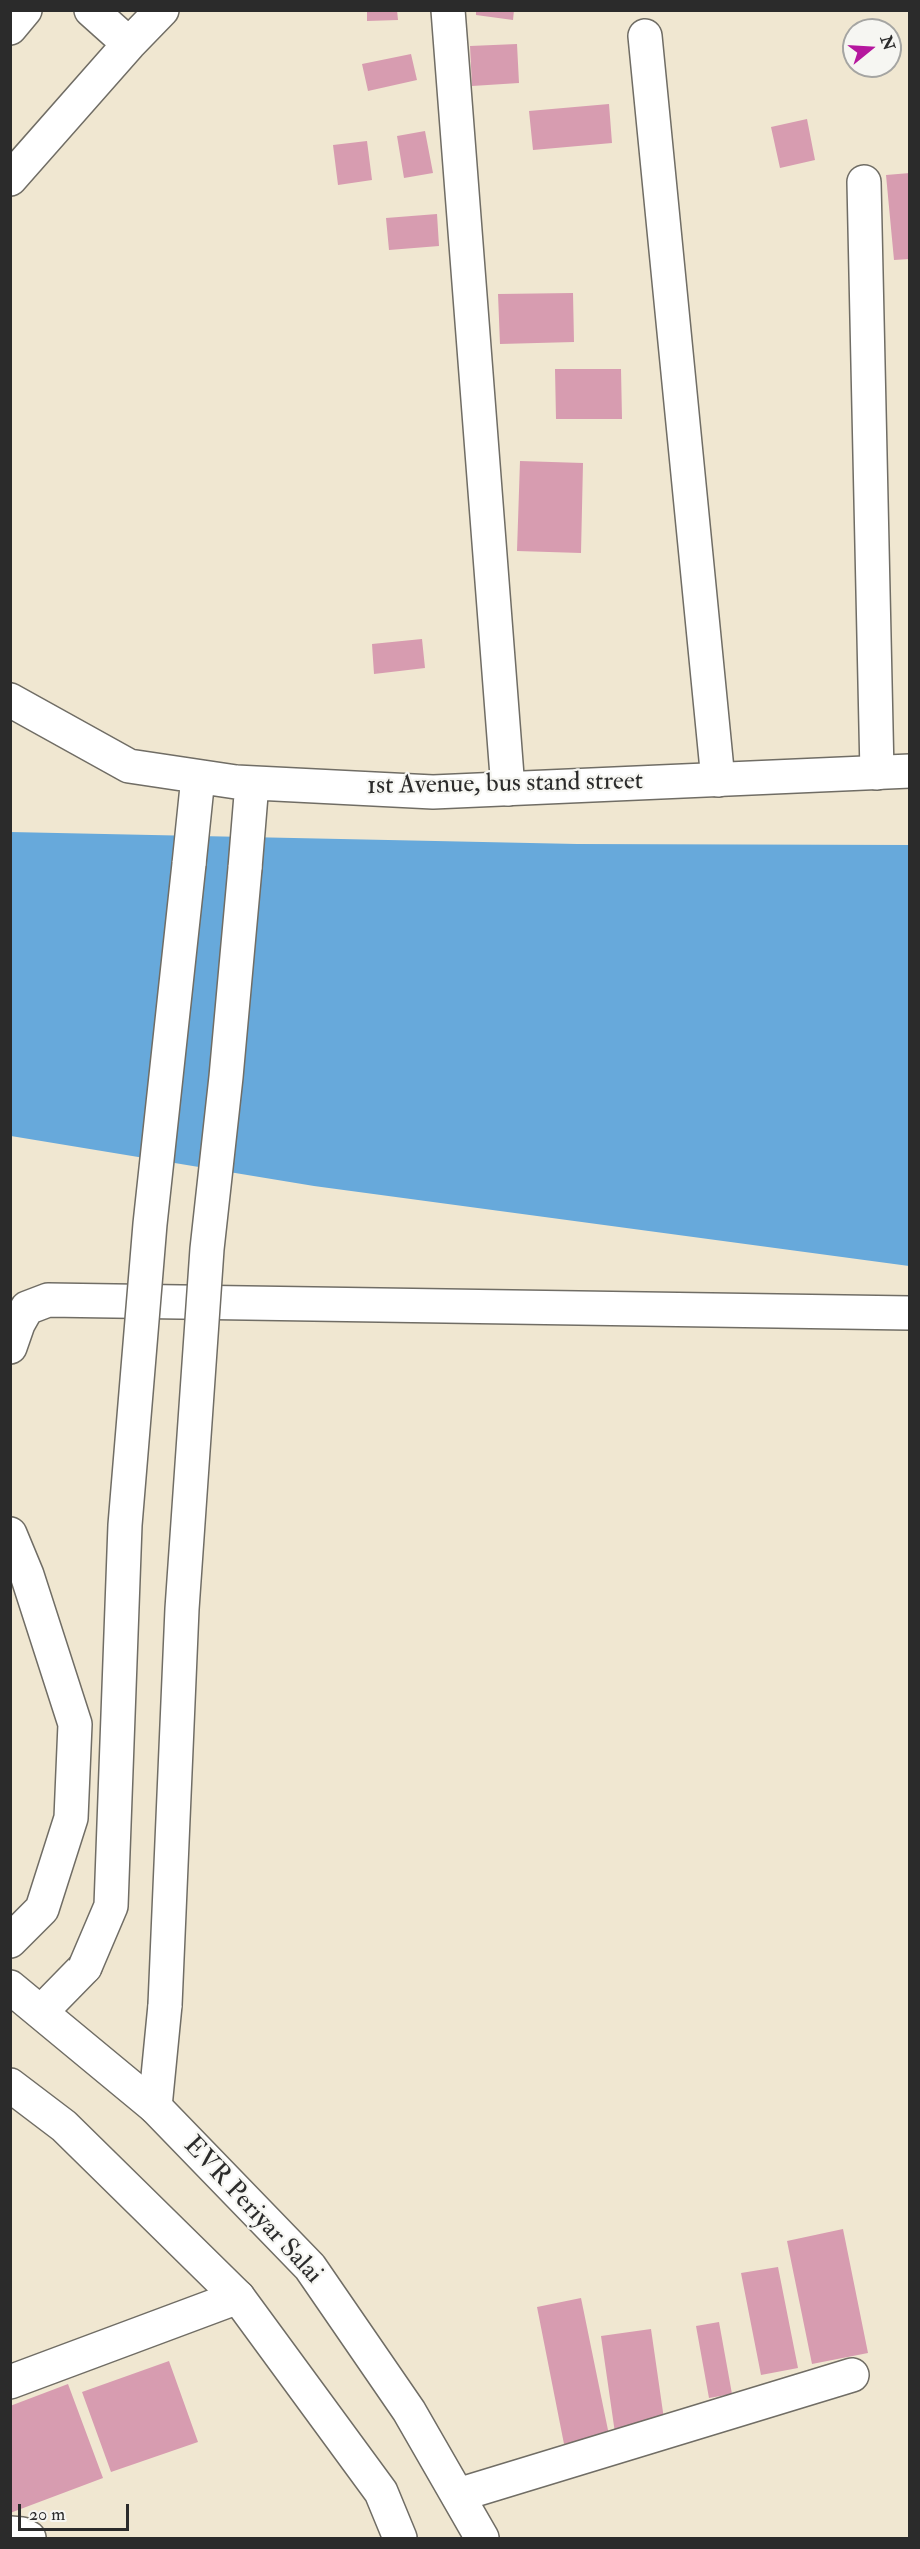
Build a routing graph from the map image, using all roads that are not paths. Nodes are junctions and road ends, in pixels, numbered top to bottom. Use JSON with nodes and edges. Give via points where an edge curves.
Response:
{"nodes":[{"id":1,"x":25,"y":10,"type":"edge"},
{"id":2,"x":91,"y":10,"type":"edge"},
{"id":3,"x":162,"y":10,"type":"edge"},
{"id":4,"x":448,"y":10,"type":"edge"},
{"id":5,"x":10,"y":28,"type":"edge"},
{"id":6,"x":645,"y":36,"type":"dead end"},
{"id":7,"x":129,"y":44,"type":"junction"},
{"id":8,"x":10,"y":178,"type":"edge"},
{"id":9,"x":864,"y":182,"type":"dead end"},
{"id":10,"x":10,"y":700,"type":"edge"},
{"id":11,"x":909,"y":771,"type":"edge"},
{"id":12,"x":877,"y":773,"type":"junction"},
{"id":13,"x":198,"y":777,"type":"junction"},
{"id":14,"x":718,"y":780,"type":"junction"},
{"id":15,"x":252,"y":783,"type":"junction"},
{"id":16,"x":508,"y":789,"type":"junction"},
{"id":17,"x":909,"y":1313,"type":"edge"},
{"id":18,"x":10,"y":1347,"type":"edge"},
{"id":19,"x":10,"y":1534,"type":"edge"},
{"id":20,"x":10,"y":1941,"type":"edge"},
{"id":21,"x":10,"y":1987,"type":"edge"},
{"id":22,"x":41,"y":2012,"type":"junction"},
{"id":23,"x":10,"y":2085,"type":"edge"},
{"id":24,"x":155,"y":2108,"type":"junction"},
{"id":25,"x":238,"y":2297,"type":"junction"},
{"id":26,"x":852,"y":2375,"type":"dead end"},
{"id":27,"x":10,"y":2382,"type":"edge"},
{"id":28,"x":458,"y":2495,"type":"junction"},
{"id":29,"x":10,"y":2533,"type":"edge"},
{"id":30,"x":29,"y":2538,"type":"edge"},
{"id":31,"x":400,"y":2538,"type":"edge"},
{"id":32,"x":482,"y":2538,"type":"edge"}],
"edges":[{"from":1,"to":5,"type":"street"},
{"from":2,"to":7,"type":"street"},
{"from":3,"to":7,"type":"street"},
{"from":4,"to":16,"type":"street"},
{"from":6,"to":14,"type":"street"},
{"from":7,"to":8,"type":"street"},
{"from":9,"to":12,"type":"street"},
{"from":10,"to":13,"type":"street","name":"1st Avenue, bus stand street","via":[[129,766]]},
{"from":11,"to":12,"type":"street","name":"1st Avenue, bus stand street"},
{"from":12,"to":14,"type":"street","name":"1st Avenue, bus stand street"},
{"from":13,"to":15,"type":"street","name":"1st Avenue, bus stand street"},
{"from":13,"to":22,"type":"street","bridge":true,"via":[[150,1224],[125,1525],[111,1906],[85,1967]]},
{"from":14,"to":16,"type":"street","name":"1st Avenue, bus stand street"},
{"from":15,"to":16,"type":"street","name":"1st Avenue, bus stand street","via":[[432,792]]},
{"from":15,"to":24,"type":"street","bridge":true,"via":[[206,1261],[182,1609],[165,2005]]},
{"from":17,"to":18,"type":"street","via":[[48,1300],[27,1308]]},
{"from":19,"to":20,"type":"street","via":[[75,1724],[71,1818],[42,1910]]},
{"from":21,"to":22,"type":"street","name":"EVR Periyar Salai"},
{"from":22,"to":24,"type":"street","name":"EVR Periyar Salai"},
{"from":23,"to":25,"type":"street","via":[[64,2126]]},
{"from":24,"to":28,"type":"street","name":"EVR Periyar Salai","via":[[310,2267],[409,2410]]},
{"from":25,"to":27,"type":"street"},
{"from":25,"to":31,"type":"street","via":[[381,2493]]},
{"from":26,"to":28,"type":"street"},
{"from":28,"to":32,"type":"street","name":"EVR Periyar Salai"},
{"from":29,"to":30,"type":"street"}]}
